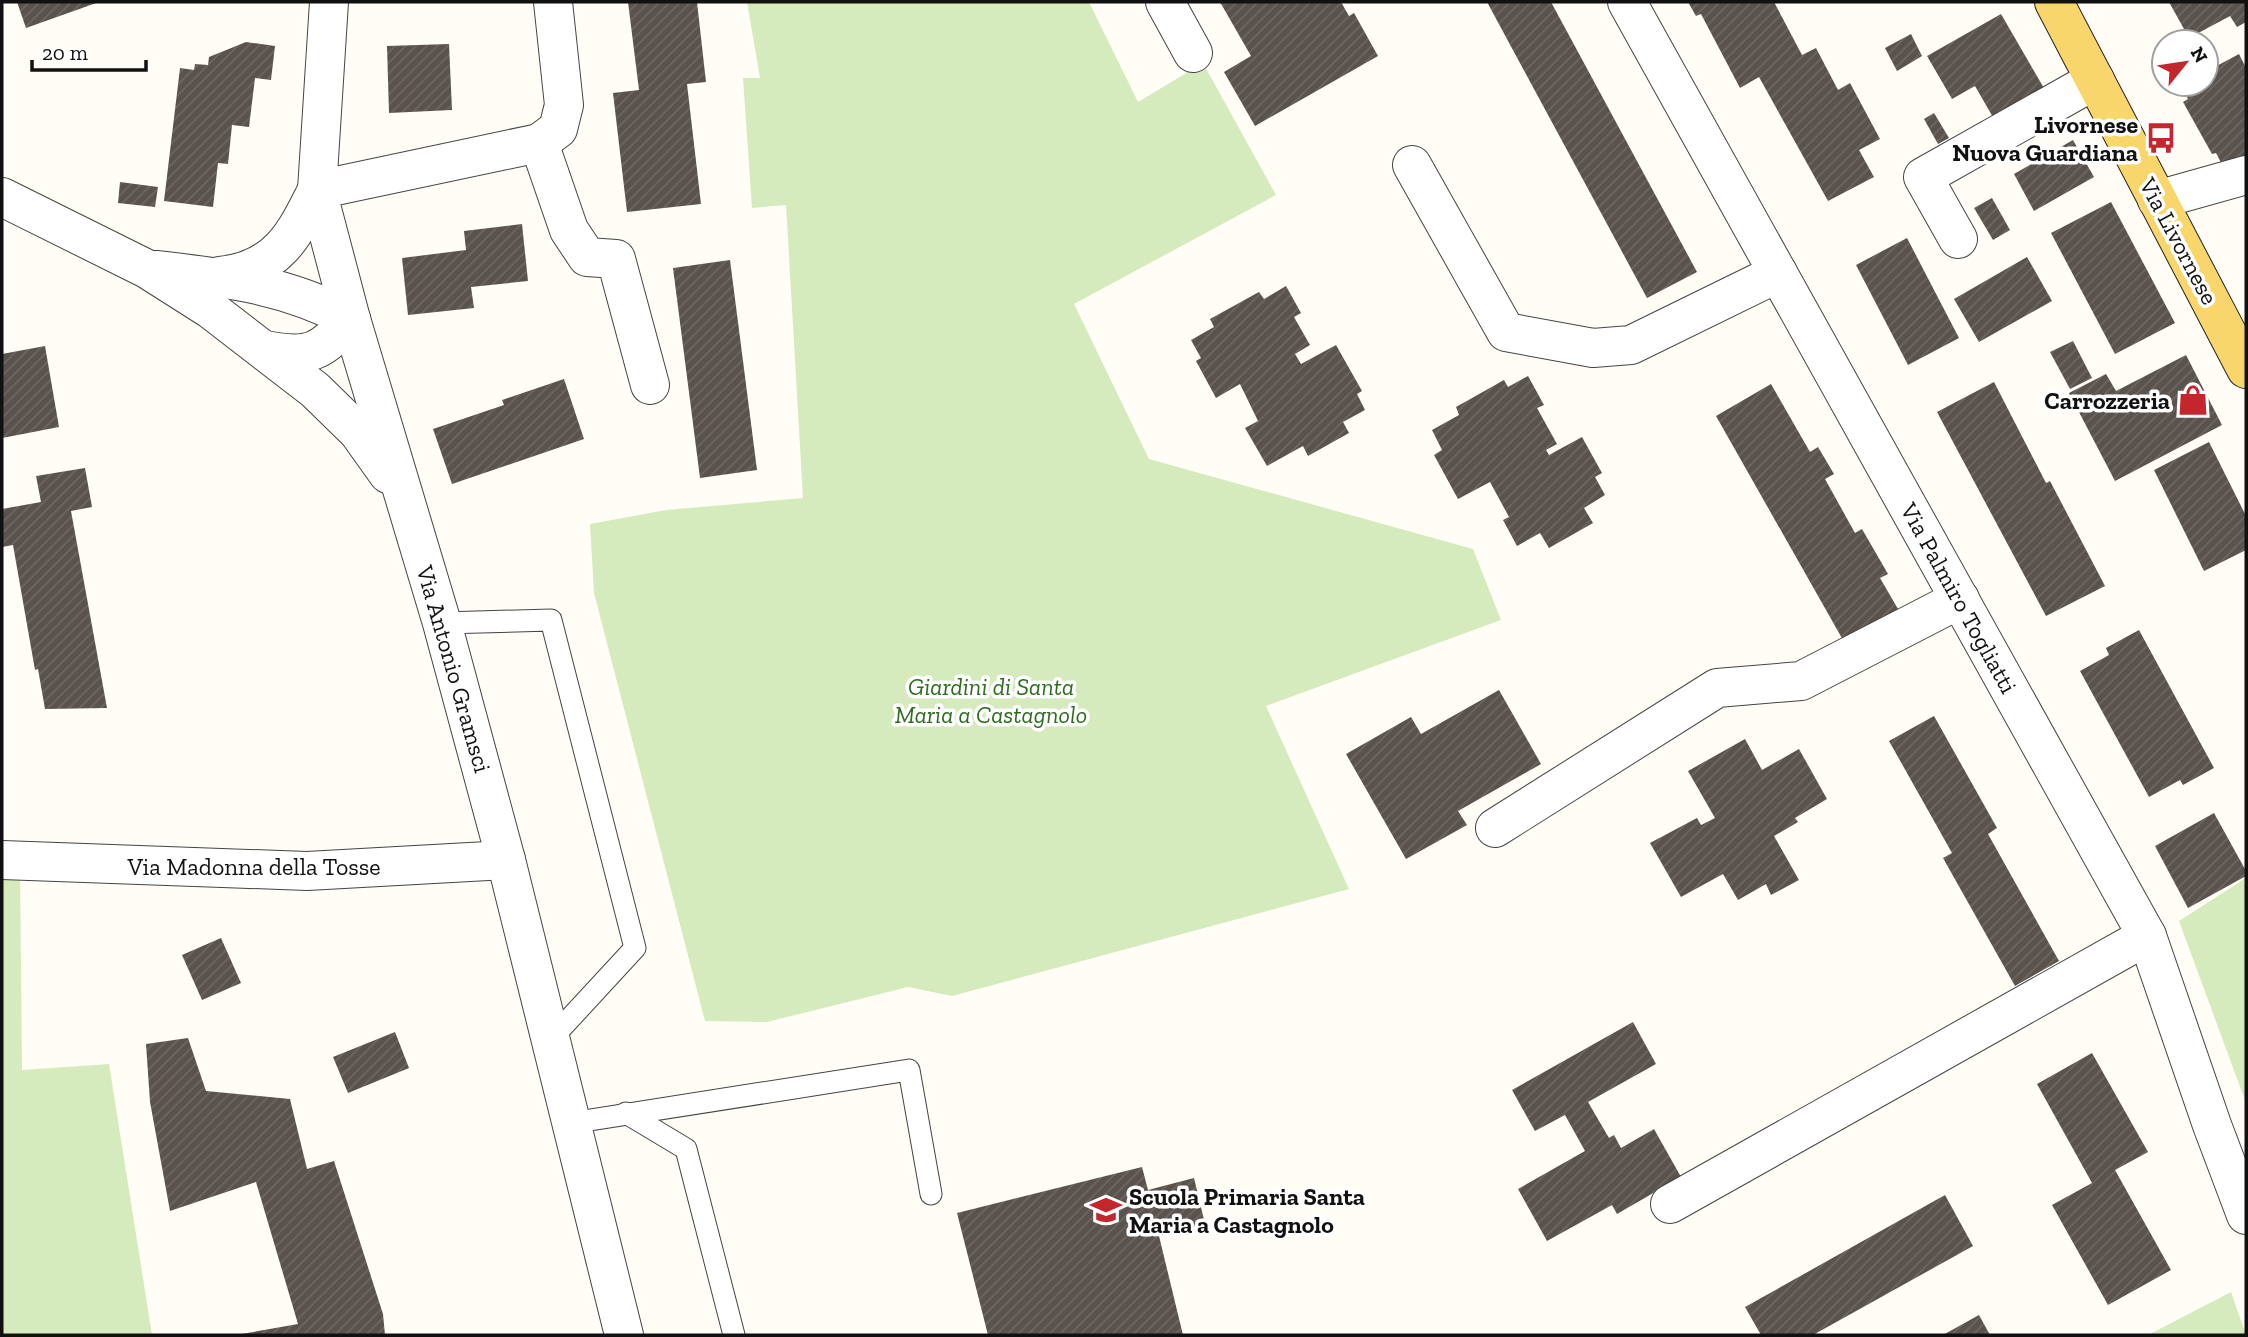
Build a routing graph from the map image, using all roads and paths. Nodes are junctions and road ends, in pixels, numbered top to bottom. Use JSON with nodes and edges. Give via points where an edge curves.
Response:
{"nodes":[{"id":1,"x":329,"y":2,"type":"edge"},
{"id":2,"x":553,"y":2,"type":"edge"},
{"id":3,"x":1165,"y":2,"type":"edge"},
{"id":4,"x":1627,"y":2,"type":"edge"},
{"id":5,"x":2054,"y":2,"type":"edge"},
{"id":6,"x":1194,"y":53,"type":"dead end"},
{"id":7,"x":2095,"y":79,"type":"junction"},
{"id":8,"x":539,"y":143,"type":"junction"},
{"id":9,"x":1412,"y":165,"type":"dead end"},
{"id":10,"x":2246,"y":175,"type":"edge"},
{"id":11,"x":317,"y":190,"type":"junction"},
{"id":12,"x":2,"y":197,"type":"edge"},
{"id":13,"x":2157,"y":200,"type":"junction"},
{"id":14,"x":1958,"y":239,"type":"dead end"},
{"id":15,"x":147,"y":269,"type":"junction"},
{"id":16,"x":1778,"y":272,"type":"junction"},
{"id":17,"x":214,"y":276,"type":"junction"},
{"id":18,"x":351,"y":319,"type":"junction"},
{"id":19,"x":265,"y":350,"type":"junction"},
{"id":20,"x":2246,"y":369,"type":"edge"},
{"id":21,"x":650,"y":385,"type":"dead end"},
{"id":22,"x":405,"y":498,"type":"junction"},
{"id":23,"x":1960,"y":599,"type":"junction"},
{"id":24,"x":442,"y":623,"type":"junction"},
{"id":25,"x":1495,"y":828,"type":"dead end"},
{"id":26,"x":2,"y":860,"type":"edge"},
{"id":27,"x":506,"y":860,"type":"junction"},
{"id":28,"x":2147,"y":936,"type":"junction"},
{"id":29,"x":551,"y":1040,"type":"junction"},
{"id":30,"x":626,"y":1113,"type":"junction"},
{"id":31,"x":571,"y":1123,"type":"junction"},
{"id":32,"x":931,"y":1194,"type":"dead end"},
{"id":33,"x":1670,"y":1204,"type":"dead end"},
{"id":34,"x":2246,"y":1215,"type":"edge"},
{"id":35,"x":624,"y":1335,"type":"edge"},
{"id":36,"x":734,"y":1335,"type":"edge"}],
"edges":[{"from":1,"to":11,"type":"street","name":"Via Antonio Gramsci"},
{"from":2,"to":8,"type":"street","via":[[564,105],[558,130]]},
{"from":3,"to":6,"type":"street"},
{"from":4,"to":16,"type":"street","name":"Via Palmiro Togliatti"},
{"from":5,"to":7,"type":"main road","name":"Via Livornese"},
{"from":7,"to":13,"type":"main road","name":"Via Livornese"},
{"from":7,"to":14,"type":"street","via":[[1923,177]]},
{"from":8,"to":11,"type":"street"},
{"from":8,"to":21,"type":"street","via":[[569,230],[587,257],[616,259]]},
{"from":9,"to":16,"type":"street","via":[[1506,332],[1593,348],[1631,345]]},
{"from":10,"to":13,"type":"street"},
{"from":11,"to":17,"type":"street","via":[[296,231],[276,255],[238,274]]},
{"from":11,"to":18,"type":"street","name":"Via Antonio Gramsci"},
{"from":12,"to":15,"type":"street"},
{"from":13,"to":20,"type":"main road","name":"Via Livornese"},
{"from":15,"to":17,"type":"street"},
{"from":15,"to":19,"type":"street"},
{"from":16,"to":23,"type":"street","name":"Via Palmiro Togliatti"},
{"from":17,"to":18,"type":"street","via":[[285,290]]},
{"from":18,"to":19,"type":"street","via":[[331,341],[310,352],[292,355]]},
{"from":18,"to":22,"type":"street","name":"Via Antonio Gramsci"},
{"from":19,"to":22,"type":"street","via":[[358,432]]},
{"from":22,"to":24,"type":"street","name":"Via Antonio Gramsci"},
{"from":23,"to":25,"type":"street","via":[[1801,681],[1717,688]]},
{"from":23,"to":28,"type":"street","name":"Via Palmiro Togliatti"},
{"from":24,"to":27,"type":"street","name":"Via Antonio Gramsci"},
{"from":24,"to":29,"type":"lane","via":[[551,620],[635,948]]},
{"from":26,"to":27,"type":"street","name":"Via Madonna della Tosse","via":[[307,871]]},
{"from":27,"to":29,"type":"street","name":"Via Antonio Gramsci"},
{"from":28,"to":33,"type":"street"},
{"from":28,"to":34,"type":"street","name":"Via Palmiro Togliatti"},
{"from":29,"to":31,"type":"street","name":"Via Antonio Gramsci"},
{"from":30,"to":31,"type":"lane"},
{"from":30,"to":32,"type":"lane","via":[[909,1070]]},
{"from":30,"to":36,"type":"lane","via":[[686,1149]]},
{"from":31,"to":35,"type":"street","name":"Via Antonio Gramsci"}]}
